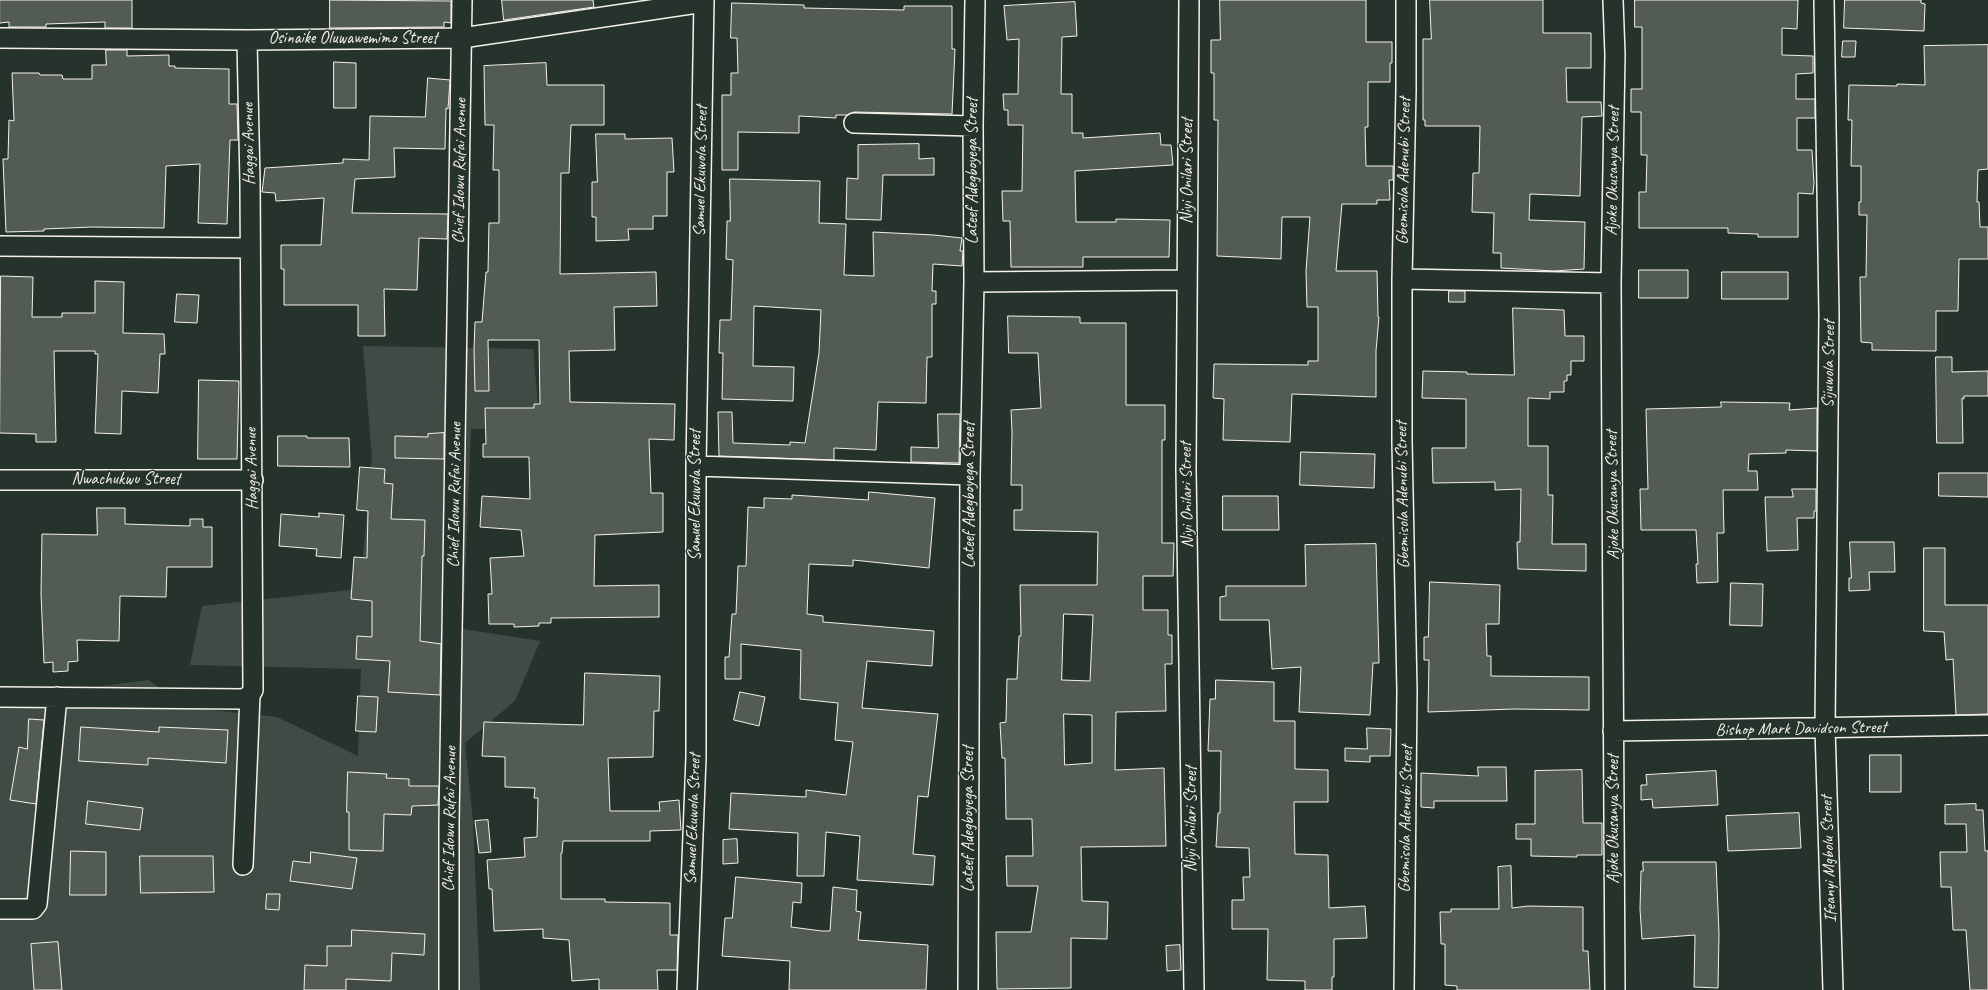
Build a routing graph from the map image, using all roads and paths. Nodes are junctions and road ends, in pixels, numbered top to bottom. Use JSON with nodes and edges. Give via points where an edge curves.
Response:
{"nodes":[{"id":1,"x":462,"y":0,"type":"edge"},
{"id":2,"x":975,"y":0,"type":"edge"},
{"id":3,"x":1189,"y":0,"type":"edge"},
{"id":4,"x":1406,"y":0,"type":"edge"},
{"id":5,"x":1613,"y":0,"type":"edge"},
{"id":6,"x":1824,"y":0,"type":"edge"},
{"id":7,"x":704,"y":1,"type":"edge"},
{"id":8,"x":0,"y":38,"type":"edge"},
{"id":9,"x":462,"y":38,"type":"junction"},
{"id":10,"x":247,"y":40,"type":"junction"},
{"id":11,"x":854,"y":123,"type":"dead end"},
{"id":12,"x":972,"y":126,"type":"junction"},
{"id":13,"x":0,"y":246,"type":"edge"},
{"id":14,"x":249,"y":248,"type":"junction"},
{"id":15,"x":1402,"y":279,"type":"junction"},
{"id":16,"x":1187,"y":280,"type":"junction"},
{"id":17,"x":974,"y":282,"type":"junction"},
{"id":18,"x":1611,"y":283,"type":"junction"},
{"id":19,"x":696,"y":466,"type":"junction"},
{"id":20,"x":970,"y":475,"type":"junction"},
{"id":21,"x":0,"y":480,"type":"edge"},
{"id":22,"x":252,"y":480,"type":"junction"},
{"id":23,"x":252,"y":692,"type":"junction"},
{"id":24,"x":0,"y":697,"type":"edge"},
{"id":25,"x":57,"y":698,"type":"junction"},
{"id":26,"x":1988,"y":726,"type":"edge"},
{"id":27,"x":1825,"y":728,"type":"junction"},
{"id":28,"x":1613,"y":730,"type":"junction"},
{"id":29,"x":243,"y":865,"type":"dead end"},
{"id":30,"x":0,"y":909,"type":"edge"},
{"id":31,"x":449,"y":990,"type":"edge"},
{"id":32,"x":687,"y":990,"type":"edge"},
{"id":33,"x":968,"y":990,"type":"edge"},
{"id":34,"x":1194,"y":990,"type":"edge"},
{"id":35,"x":1404,"y":990,"type":"edge"},
{"id":36,"x":1615,"y":990,"type":"edge"},
{"id":37,"x":1833,"y":990,"type":"edge"}],
"edges":[{"from":1,"to":9,"type":"street","name":"Chief Idowu Rufai Avenue"},
{"from":2,"to":12,"type":"street","name":"Lateef Adegboyega Street"},
{"from":3,"to":16,"type":"street","name":"Niyi Onilari Street"},
{"from":4,"to":15,"type":"street","name":"Gbemisola Adenubi Street"},
{"from":5,"to":18,"type":"street","name":"Ajoke Okusanya Street","via":[[1615,56]]},
{"from":6,"to":27,"type":"street","name":"Sijuwola Street","via":[[1829,315]]},
{"from":7,"to":9,"type":"street","name":"Osinaike Oluwawemimo Street"},
{"from":7,"to":19,"type":"street","name":"Samuel Ekuwola Street"},
{"from":8,"to":10,"type":"street","name":"Osinaike Oluwawemimo Street"},
{"from":9,"to":10,"type":"street","name":"Osinaike Oluwawemimo Street"},
{"from":9,"to":31,"type":"street","name":"Chief Idowu Rufai Avenue","via":[[449,814]]},
{"from":10,"to":14,"type":"street","name":"Haggai Avenue"},
{"from":11,"to":12,"type":"street"},
{"from":12,"to":17,"type":"street","name":"Lateef Adegboyega Street"},
{"from":13,"to":14,"type":"street"},
{"from":14,"to":22,"type":"street","name":"Haggai Avenue"},
{"from":15,"to":18,"type":"street"},
{"from":15,"to":35,"type":"street","name":"Gbemisola Adenubi Street","via":[[1402,450],[1407,691]]},
{"from":16,"to":17,"type":"street"},
{"from":16,"to":34,"type":"street","name":"Niyi Onilari Street","via":[[1186,469]]},
{"from":17,"to":20,"type":"street","name":"Lateef Adegboyega Street"},
{"from":18,"to":28,"type":"street","name":"Ajoke Okusanya Street"},
{"from":19,"to":20,"type":"street"},
{"from":19,"to":32,"type":"street","name":"Samuel Ekuwola Street","via":[[696,757]]},
{"from":20,"to":33,"type":"street","name":"Lateef Adegboyega Street"},
{"from":21,"to":22,"type":"street","name":"Nwachukwu Street"},
{"from":22,"to":23,"type":"street","name":"Haggai Avenue"},
{"from":23,"to":25,"type":"street","via":[[244,699]]},
{"from":23,"to":29,"type":"street","name":"Haggai Avenue"},
{"from":24,"to":25,"type":"street"},
{"from":25,"to":30,"type":"street","via":[[37,904],[33,909]]},
{"from":26,"to":27,"type":"street","name":"Bishop Mark Davidson Street"},
{"from":27,"to":28,"type":"street","name":"Bishop Mark Davidson Street"},
{"from":27,"to":37,"type":"street","name":"Ifeanyi Mgbolu Street"},
{"from":28,"to":36,"type":"street","name":"Ajoke Okusanya Street"}]}
